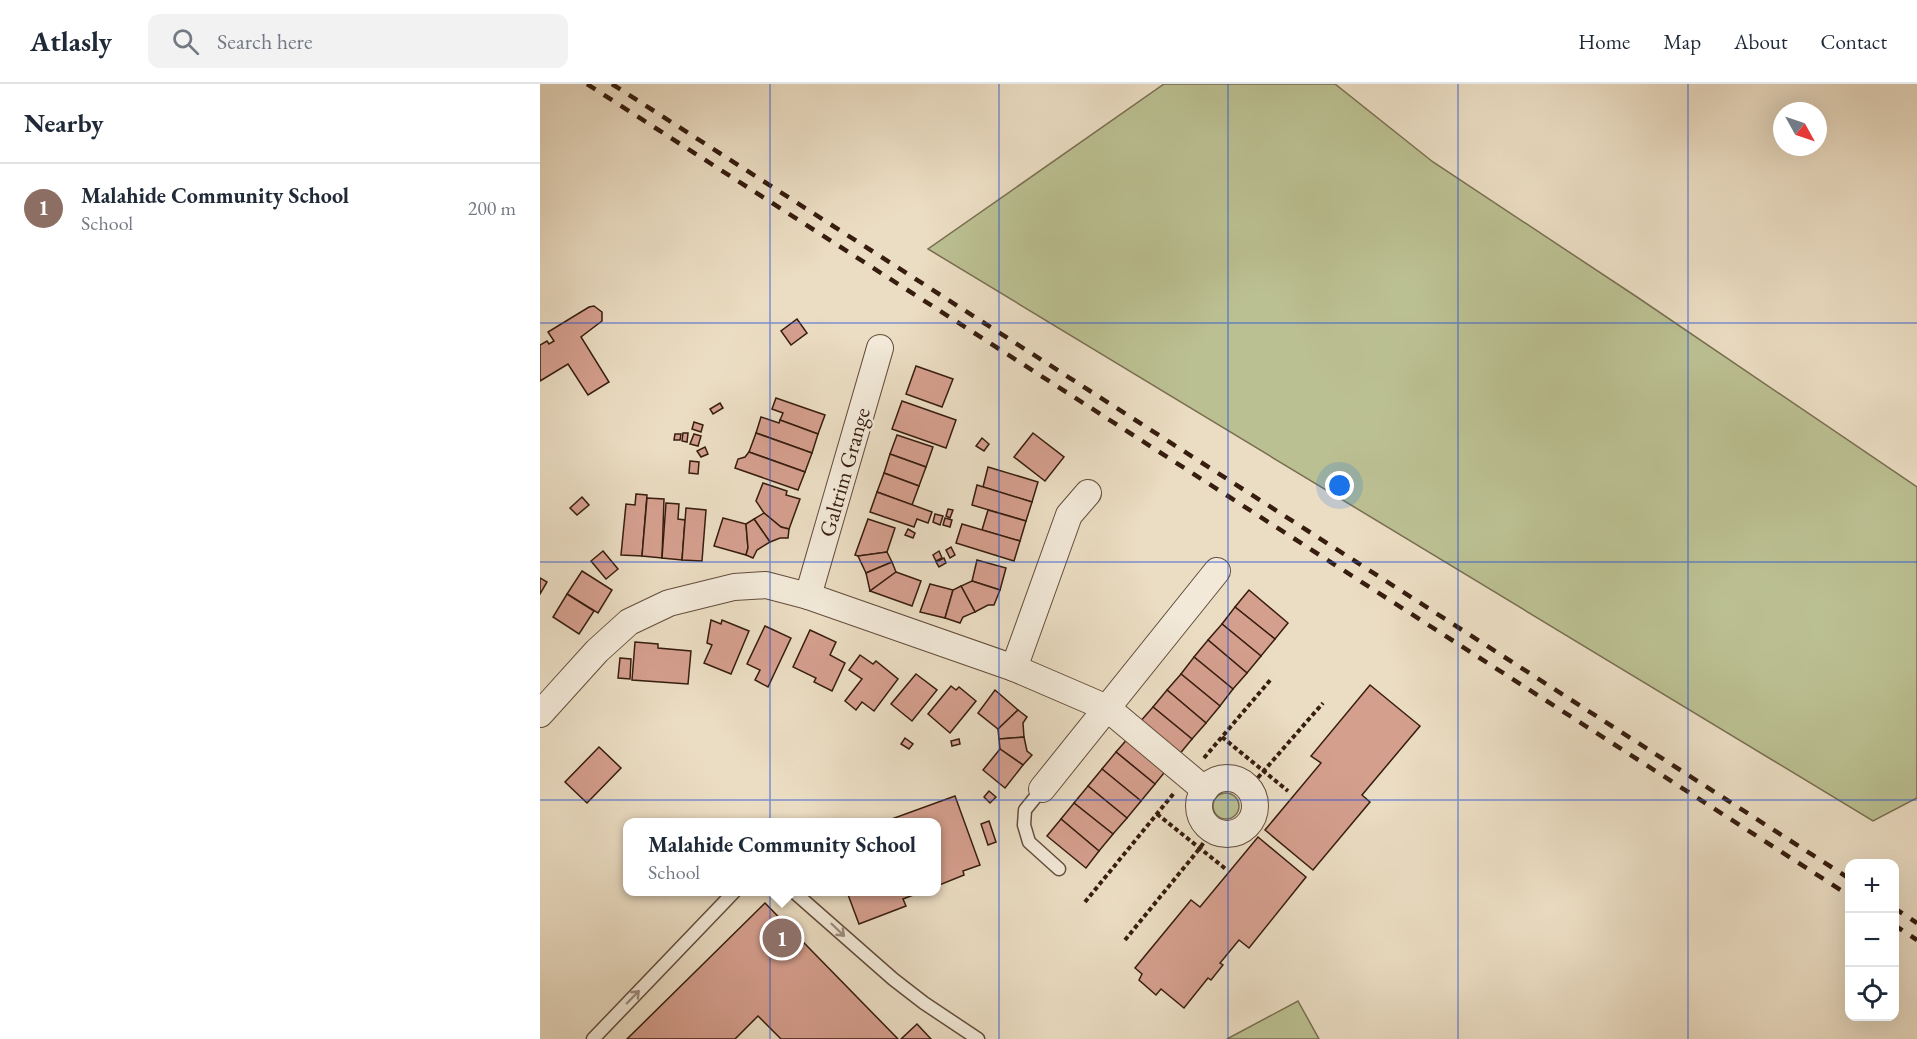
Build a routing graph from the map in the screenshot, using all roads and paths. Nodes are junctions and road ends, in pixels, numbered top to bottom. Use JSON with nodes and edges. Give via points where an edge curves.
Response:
{"nodes":[{"id":1,"x":880,"y":348,"type":"dead end"},
{"id":2,"x":1088,"y":493,"type":"dead end"},
{"id":3,"x":1217,"y":571,"type":"dead end"},
{"id":4,"x":808,"y":596,"type":"junction"},
{"id":5,"x":1014,"y":668,"type":"junction"},
{"id":6,"x":1323,"y":703,"type":"dead end"},
{"id":7,"x":1107,"y":708,"type":"junction"},
{"id":8,"x":540,"y":714,"type":"edge"},
{"id":9,"x":1222,"y":737,"type":"dead end"},
{"id":10,"x":1256,"y":780,"type":"junction"},
{"id":11,"x":1042,"y":789,"type":"joint"},
{"id":12,"x":1205,"y":790,"type":"junction"},
{"id":13,"x":1288,"y":790,"type":"dead end"},
{"id":14,"x":1157,"y":813,"type":"dead end"},
{"id":15,"x":1206,"y":839,"type":"junction"},
{"id":16,"x":1059,"y":869,"type":"dead end"},
{"id":17,"x":1227,"y":870,"type":"dead end"},
{"id":18,"x":729,"y":896,"type":"edge"},
{"id":19,"x":800,"y":896,"type":"edge"},
{"id":20,"x":1125,"y":940,"type":"dead end"},
{"id":21,"x":593,"y":1039,"type":"edge"},
{"id":22,"x":978,"y":1039,"type":"edge"}],
"edges":[{"from":1,"to":4,"type":"street","name":"Galtrim Grange"},
{"from":2,"to":5,"type":"street","via":[[1069,515]]},
{"from":3,"to":7,"type":"street"},
{"from":4,"to":5,"type":"street"},
{"from":4,"to":8,"type":"street","via":[[766,585],[734,587],[669,603],[629,622]]},
{"from":5,"to":7,"type":"street"},
{"from":6,"to":10,"type":"path"},
{"from":7,"to":11,"type":"street"},
{"from":7,"to":12,"type":"street"},
{"from":9,"to":10,"type":"path"},
{"from":10,"to":12,"type":"street","via":[[1220,779]]},
{"from":10,"to":13,"type":"path"},
{"from":10,"to":15,"type":"street","via":[[1255,810],[1247,826]]},
{"from":11,"to":16,"type":"lane","via":[[1025,810],[1024,825],[1029,842]]},
{"from":12,"to":15,"type":"street","via":[[1199,807],[1206,824]]},
{"from":14,"to":15,"type":"path"},
{"from":15,"to":17,"type":"path"},
{"from":15,"to":20,"type":"path"},
{"from":21,"to":18,"type":"lane","one_way":true},
{"from":19,"to":22,"type":"lane","one_way":true,"via":[[893,979]]}]}
